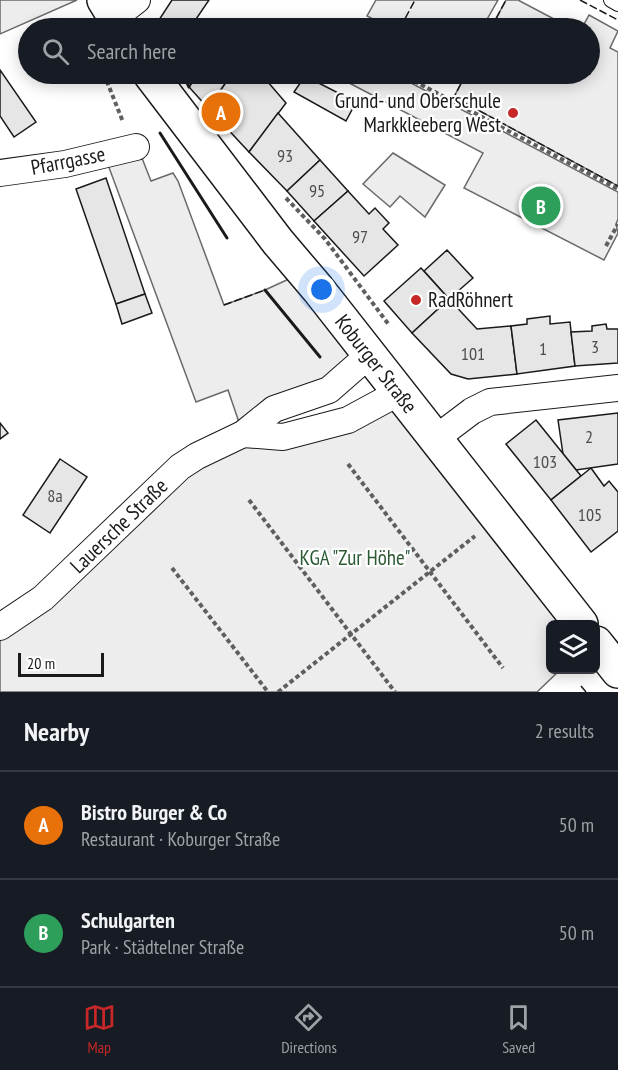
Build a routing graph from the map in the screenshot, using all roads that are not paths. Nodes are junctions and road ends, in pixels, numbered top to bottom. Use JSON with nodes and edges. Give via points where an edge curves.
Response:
{"nodes":[{"id":1,"x":611,"y":0,"type":"edge"},
{"id":2,"x":618,"y":4,"type":"edge"},
{"id":3,"x":158,"y":84,"type":"edge"},
{"id":4,"x":136,"y":147,"type":"road end"},
{"id":5,"x":0,"y":173,"type":"edge"},
{"id":6,"x":369,"y":355,"type":"junction"},
{"id":7,"x":618,"y":388,"type":"edge"},
{"id":8,"x":398,"y":393,"type":"junction"},
{"id":9,"x":243,"y":434,"type":"junction"},
{"id":10,"x":435,"y":439,"type":"junction"},
{"id":11,"x":578,"y":620,"type":"edge"},
{"id":12,"x":0,"y":627,"type":"edge"},
{"id":13,"x":600,"y":648,"type":"edge"},
{"id":14,"x":618,"y":671,"type":"edge"}],
"edges":[{"from":1,"to":2,"type":"lane"},
{"from":3,"to":6,"type":"main road","name":"Koburger Straße"},
{"from":4,"to":5,"type":"street","name":"Pfarrgasse","via":[[65,164]]},
{"from":6,"to":8,"type":"main road","name":"Koburger Straße"},
{"from":6,"to":9,"type":"street","name":"Lauersche Straße","via":[[329,390],[274,409]]},
{"from":7,"to":10,"type":"street","via":[[490,402]]},
{"from":8,"to":9,"type":"street","name":"Lauersche Straße","via":[[348,420],[284,437]]},
{"from":8,"to":10,"type":"main road","name":"Koburger Straße"},
{"from":9,"to":12,"type":"street","name":"Lauersche Straße","via":[[180,467],[43,598]]},
{"from":10,"to":11,"type":"main road","name":"Koburger Straße"},
{"from":13,"to":14,"type":"main road"}]}
